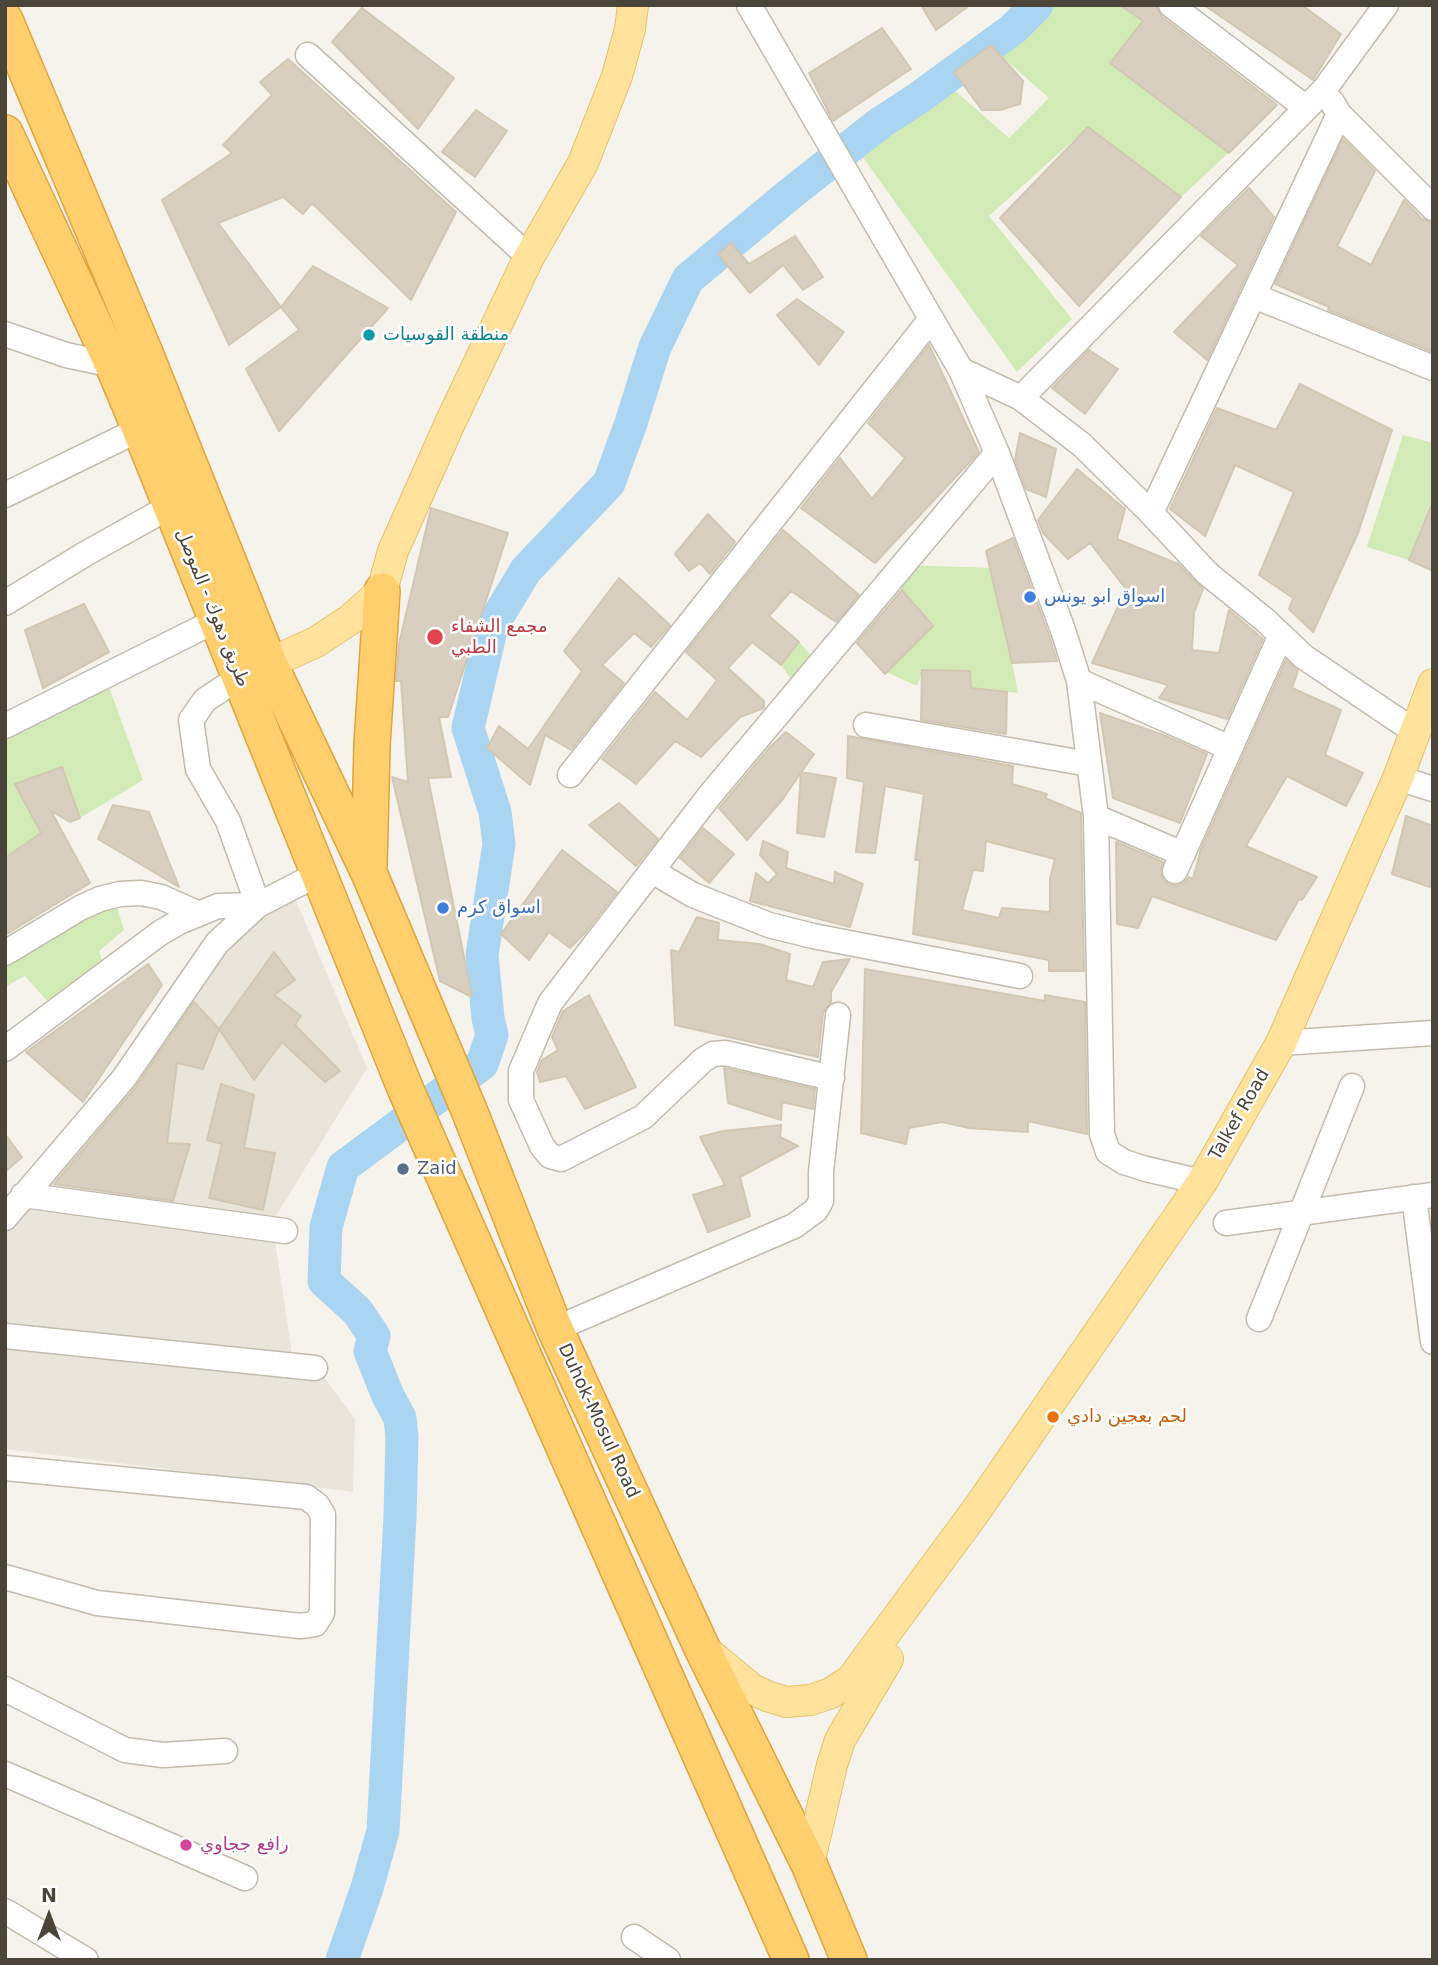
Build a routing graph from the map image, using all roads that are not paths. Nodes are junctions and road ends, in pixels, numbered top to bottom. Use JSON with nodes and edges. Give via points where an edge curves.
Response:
{"nodes":[{"id":1,"x":633,"y":5,"type":"edge"},
{"id":2,"x":749,"y":5,"type":"edge"},
{"id":3,"x":1171,"y":5,"type":"edge"},
{"id":4,"x":1385,"y":5,"type":"edge"},
{"id":5,"x":5,"y":20,"type":"edge"},
{"id":6,"x":308,"y":55,"type":"dead end"},
{"id":7,"x":1324,"y":90,"type":"junction"},
{"id":8,"x":1305,"y":107,"type":"junction"},
{"id":9,"x":1339,"y":114,"type":"junction"},
{"id":10,"x":5,"y":133,"type":"edge"},
{"id":11,"x":1433,"y":208,"type":"edge"},
{"id":12,"x":528,"y":257,"type":"junction"},
{"id":13,"x":1254,"y":296,"type":"junction"},
{"id":14,"x":931,"y":319,"type":"junction"},
{"id":15,"x":5,"y":334,"type":"edge"},
{"id":16,"x":113,"y":365,"type":"junction"},
{"id":17,"x":1433,"y":368,"type":"edge"},
{"id":18,"x":961,"y":370,"type":"junction"},
{"id":19,"x":1021,"y":398,"type":"junction"},
{"id":20,"x":140,"y":429,"type":"junction"},
{"id":21,"x":997,"y":453,"type":"junction"},
{"id":22,"x":5,"y":495,"type":"edge"},
{"id":23,"x":171,"y":506,"type":"junction"},
{"id":24,"x":1151,"y":513,"type":"junction"},
{"id":25,"x":382,"y":591,"type":"junction"},
{"id":26,"x":5,"y":603,"type":"edge"},
{"id":27,"x":216,"y":620,"type":"junction"},
{"id":28,"x":1281,"y":635,"type":"junction"},
{"id":29,"x":255,"y":670,"type":"junction"},
{"id":30,"x":1079,"y":681,"type":"junction"},
{"id":31,"x":1433,"y":684,"type":"edge"},
{"id":32,"x":866,"y":725,"type":"dead end"},
{"id":33,"x":5,"y":726,"type":"edge"},
{"id":34,"x":1414,"y":731,"type":"junction"},
{"id":35,"x":1230,"y":748,"type":"junction"},
{"id":36,"x":1089,"y":764,"type":"junction"},
{"id":37,"x":570,"y":775,"type":"dead end"},
{"id":38,"x":1398,"y":778,"type":"junction"},
{"id":39,"x":1433,"y":789,"type":"edge"},
{"id":40,"x":1096,"y":817,"type":"junction"},
{"id":41,"x":652,"y":871,"type":"junction"},
{"id":42,"x":320,"y":873,"type":"junction"},
{"id":43,"x":369,"y":873,"type":"junction"},
{"id":44,"x":258,"y":905,"type":"junction"},
{"id":45,"x":197,"y":913,"type":"junction"},
{"id":46,"x":5,"y":953,"type":"edge"},
{"id":47,"x":1020,"y":976,"type":"dead end"},
{"id":48,"x":838,"y":1015,"type":"dead end"},
{"id":49,"x":1433,"y":1033,"type":"edge"},
{"id":50,"x":1281,"y":1043,"type":"junction"},
{"id":51,"x":5,"y":1049,"type":"edge"},
{"id":52,"x":832,"y":1078,"type":"junction"},
{"id":53,"x":1352,"y":1086,"type":"dead end"},
{"id":54,"x":1202,"y":1182,"type":"junction"},
{"id":55,"x":23,"y":1195,"type":"junction"},
{"id":56,"x":1423,"y":1196,"type":"edge"},
{"id":57,"x":1300,"y":1213,"type":"junction"},
{"id":58,"x":5,"y":1218,"type":"edge"},
{"id":59,"x":1226,"y":1223,"type":"dead end"},
{"id":60,"x":285,"y":1231,"type":"dead end"},
{"id":61,"x":1259,"y":1319,"type":"dead end"},
{"id":62,"x":555,"y":1329,"type":"junction"},
{"id":63,"x":5,"y":1336,"type":"edge"},
{"id":64,"x":1433,"y":1342,"type":"edge"},
{"id":65,"x":315,"y":1368,"type":"dead end"},
{"id":66,"x":5,"y":1468,"type":"edge"},
{"id":67,"x":978,"y":1508,"type":"junction"},
{"id":68,"x":5,"y":1577,"type":"edge"},
{"id":69,"x":702,"y":1648,"type":"junction"},
{"id":70,"x":5,"y":1689,"type":"edge"},
{"id":71,"x":225,"y":1751,"type":"dead end"},
{"id":72,"x":5,"y":1774,"type":"edge"},
{"id":73,"x":809,"y":1864,"type":"junction"},
{"id":74,"x":245,"y":1878,"type":"dead end"},
{"id":75,"x":5,"y":1911,"type":"edge"},
{"id":76,"x":634,"y":1937,"type":"dead end"},
{"id":77,"x":86,"y":1960,"type":"edge"},
{"id":78,"x":668,"y":1960,"type":"edge"},
{"id":79,"x":791,"y":1960,"type":"edge"},
{"id":80,"x":849,"y":1960,"type":"edge"}],
"edges":[{"from":1,"to":12,"type":"main road","via":[[617,76],[583,163]]},
{"from":2,"to":14,"type":"street"},
{"from":3,"to":8,"type":"street"},
{"from":4,"to":7,"type":"street"},
{"from":5,"to":29,"type":"highway","name":"طريق دهوك - الموصل","via":[[145,353]]},
{"from":6,"to":12,"type":"street"},
{"from":7,"to":8,"type":"street"},
{"from":7,"to":9,"type":"street"},
{"from":8,"to":19,"type":"street"},
{"from":9,"to":11,"type":"street"},
{"from":9,"to":13,"type":"street"},
{"from":10,"to":16,"type":"highway","name":"طريق دهوك - الموصل"},
{"from":12,"to":25,"type":"main road","via":[[393,551]]},
{"from":13,"to":17,"type":"street"},
{"from":13,"to":24,"type":"street"},
{"from":14,"to":18,"type":"street"},
{"from":14,"to":37,"type":"street"},
{"from":15,"to":16,"type":"street"},
{"from":16,"to":20,"type":"highway","name":"طريق دهوك - الموصل"},
{"from":18,"to":19,"type":"street"},
{"from":18,"to":21,"type":"street"},
{"from":19,"to":24,"type":"street","via":[[1082,445]]},
{"from":20,"to":22,"type":"street"},
{"from":20,"to":23,"type":"highway","name":"طريق دهوك - الموصل"},
{"from":21,"to":30,"type":"street"},
{"from":21,"to":41,"type":"street","via":[[710,795]]},
{"from":23,"to":26,"type":"street"},
{"from":23,"to":27,"type":"highway","name":"طريق دهوك - الموصل"},
{"from":24,"to":28,"type":"street","via":[[1208,574]]},
{"from":25,"to":29,"type":"main road","via":[[334,631]]},
{"from":25,"to":43,"type":"highway"},
{"from":27,"to":29,"type":"highway","name":"طريق دهوك - الموصل"},
{"from":27,"to":33,"type":"street"},
{"from":28,"to":34,"type":"street","via":[[1304,657]]},
{"from":28,"to":35,"type":"street"},
{"from":29,"to":42,"type":"highway","name":"طريق دهوك - الموصل"},
{"from":29,"to":43,"type":"highway","name":"Duhok-Mosul Road"},
{"from":29,"to":44,"type":"street","via":[[205,700],[191,720],[198,769],[228,821]]},
{"from":30,"to":35,"type":"street"},
{"from":30,"to":36,"type":"street"},
{"from":31,"to":34,"type":"main road","name":"Talkef Road"},
{"from":32,"to":36,"type":"street"},
{"from":34,"to":38,"type":"main road","name":"Talkef Road"},
{"from":35,"to":40,"type":"street","via":[[1179,862]]},
{"from":36,"to":40,"type":"street"},
{"from":38,"to":39,"type":"street"},
{"from":38,"to":50,"type":"main road","name":"Talkef Road"},
{"from":40,"to":54,"type":"street","via":[[1102,1134],[1108,1152],[1124,1162]]},
{"from":41,"to":47,"type":"street","via":[[693,895],[769,925]]},
{"from":41,"to":52,"type":"street","via":[[550,1003],[521,1071],[521,1100],[550,1156],[561,1159],[643,1117],[713,1055],[725,1053]]},
{"from":42,"to":44,"type":"street"},
{"from":42,"to":79,"type":"highway","name":"طريق دهوك - الموصل","via":[[405,1088]]},
{"from":43,"to":62,"type":"highway","name":"Duhok-Mosul Road"},
{"from":44,"to":45,"type":"street","via":[[226,904]]},
{"from":44,"to":55,"type":"street","via":[[217,943],[124,1078]]},
{"from":45,"to":46,"type":"street","via":[[162,897],[120,894],[80,908]]},
{"from":45,"to":51,"type":"street","via":[[160,933]]},
{"from":48,"to":52,"type":"street"},
{"from":49,"to":50,"type":"street"},
{"from":50,"to":54,"type":"main road","name":"Talkef Road"},
{"from":52,"to":62,"type":"street","via":[[821,1201],[808,1218]]},
{"from":53,"to":57,"type":"street"},
{"from":54,"to":67,"type":"main road","name":"Talkef Road"},
{"from":55,"to":58,"type":"street"},
{"from":55,"to":60,"type":"street"},
{"from":56,"to":57,"type":"street"},
{"from":56,"to":64,"type":"street"},
{"from":57,"to":59,"type":"street"},
{"from":57,"to":61,"type":"street"},
{"from":62,"to":69,"type":"highway","name":"Duhok-Mosul Road"},
{"from":63,"to":65,"type":"street"},
{"from":66,"to":68,"type":"street","via":[[306,1497],[323,1515],[322,1613],[315,1624],[300,1626],[111,1605]]},
{"from":67,"to":69,"type":"main road","via":[[851,1681],[831,1693],[786,1702],[767,1696]]},
{"from":67,"to":73,"type":"main road","via":[[840,1740]]},
{"from":69,"to":73,"type":"highway","name":"Duhok-Mosul Road"},
{"from":70,"to":71,"type":"street","via":[[125,1750],[163,1755]]},
{"from":72,"to":74,"type":"street"},
{"from":73,"to":80,"type":"highway","name":"Duhok-Mosul Road"},
{"from":75,"to":77,"type":"street"},
{"from":76,"to":78,"type":"street"}]}
